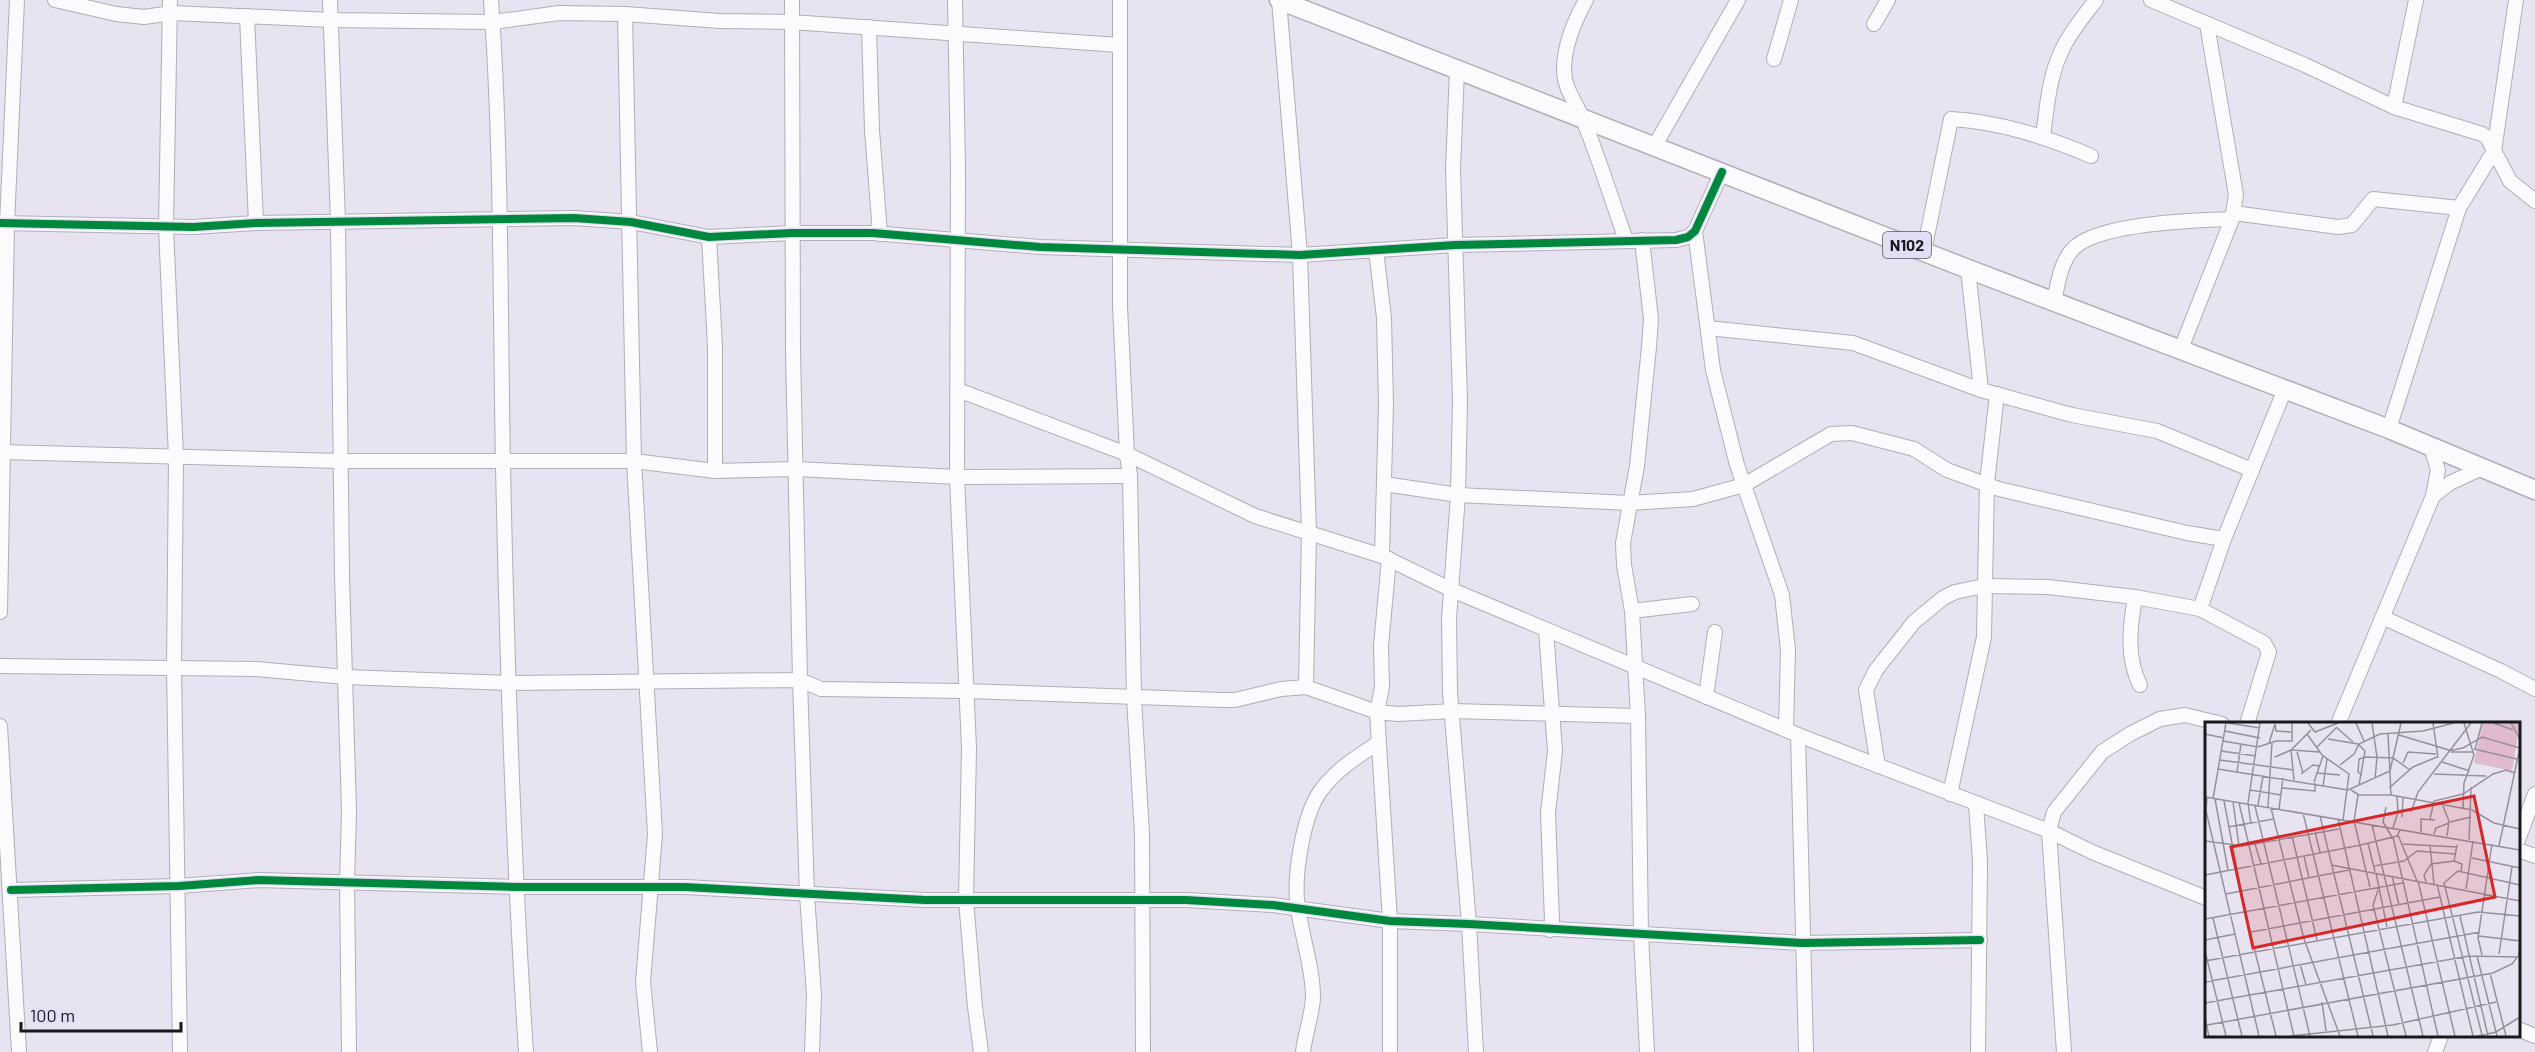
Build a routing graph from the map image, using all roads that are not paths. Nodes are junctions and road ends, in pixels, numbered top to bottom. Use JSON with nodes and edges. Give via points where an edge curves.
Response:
{"nodes":[{"id":1,"x":17,"y":0,"type":"edge"},
{"id":2,"x":55,"y":0,"type":"edge"},
{"id":3,"x":330,"y":0,"type":"edge"},
{"id":4,"x":491,"y":0,"type":"edge"},
{"id":5,"x":792,"y":0,"type":"edge"},
{"id":6,"x":955,"y":0,"type":"edge"},
{"id":7,"x":1120,"y":0,"type":"edge"},
{"id":8,"x":1279,"y":0,"type":"edge"},
{"id":9,"x":1586,"y":0,"type":"edge"},
{"id":10,"x":1738,"y":0,"type":"edge"},
{"id":11,"x":1791,"y":0,"type":"edge"},
{"id":12,"x":1888,"y":0,"type":"edge"},
{"id":13,"x":2096,"y":0,"type":"edge"},
{"id":14,"x":2151,"y":0,"type":"edge"},
{"id":15,"x":2416,"y":0,"type":"edge"},
{"id":16,"x":2516,"y":0,"type":"edge"},
{"id":17,"x":82,"y":3,"type":"edge"},
{"id":18,"x":171,"y":7,"type":"edge"},
{"id":19,"x":625,"y":15,"type":"junction"},
{"id":20,"x":247,"y":16,"type":"junction"},
{"id":21,"x":331,"y":20,"type":"junction"},
{"id":22,"x":493,"y":22,"type":"junction"},
{"id":23,"x":791,"y":22,"type":"junction"},
{"id":24,"x":1874,"y":24,"type":"dead end"},
{"id":25,"x":2207,"y":24,"type":"junction"},
{"id":26,"x":869,"y":27,"type":"junction"},
{"id":27,"x":955,"y":33,"type":"junction"},
{"id":28,"x":1119,"y":45,"type":"junction"},
{"id":29,"x":1774,"y":59,"type":"dead end"},
{"id":30,"x":1457,"y":70,"type":"junction"},
{"id":31,"x":2394,"y":107,"type":"junction"},
{"id":32,"x":1584,"y":119,"type":"junction"},
{"id":33,"x":2043,"y":136,"type":"junction"},
{"id":34,"x":1654,"y":147,"type":"junction"},
{"id":35,"x":2494,"y":151,"type":"junction"},
{"id":36,"x":2091,"y":156,"type":"dead end"},
{"id":37,"x":1722,"y":172,"type":"junction"},
{"id":38,"x":2535,"y":201,"type":"edge"},
{"id":39,"x":2459,"y":208,"type":"junction"},
{"id":40,"x":2233,"y":216,"type":"junction"},
{"id":41,"x":501,"y":218,"type":"junction"},
{"id":42,"x":338,"y":222,"type":"junction"},
{"id":43,"x":631,"y":222,"type":"junction"},
{"id":44,"x":256,"y":223,"type":"junction"},
{"id":45,"x":4,"y":224,"type":"edge"},
{"id":46,"x":166,"y":227,"type":"junction"},
{"id":47,"x":1695,"y":231,"type":"junction"},
{"id":48,"x":792,"y":233,"type":"junction"},
{"id":49,"x":880,"y":234,"type":"junction"},
{"id":50,"x":709,"y":237,"type":"junction"},
{"id":51,"x":958,"y":240,"type":"junction"},
{"id":52,"x":1626,"y":240,"type":"junction"},
{"id":53,"x":1642,"y":240,"type":"junction"},
{"id":54,"x":1455,"y":245,"type":"junction"},
{"id":55,"x":1120,"y":249,"type":"junction"},
{"id":56,"x":1377,"y":250,"type":"junction"},
{"id":57,"x":1924,"y":252,"type":"junction"},
{"id":58,"x":1300,"y":255,"type":"junction"},
{"id":59,"x":1968,"y":269,"type":"junction"},
{"id":60,"x":2054,"y":301,"type":"junction"},
{"id":61,"x":1708,"y":328,"type":"junction"},
{"id":62,"x":2181,"y":349,"type":"junction"},
{"id":63,"x":2285,"y":389,"type":"junction"},
{"id":64,"x":958,"y":390,"type":"junction"},
{"id":65,"x":1981,"y":390,"type":"junction"},
{"id":66,"x":1997,"y":394,"type":"junction"},
{"id":67,"x":2389,"y":429,"type":"junction"},
{"id":68,"x":2431,"y":447,"type":"junction"},
{"id":69,"x":2,"y":452,"type":"edge"},
{"id":70,"x":1127,"y":453,"type":"junction"},
{"id":71,"x":176,"y":456,"type":"junction"},
{"id":72,"x":503,"y":459,"type":"junction"},
{"id":73,"x":340,"y":460,"type":"junction"},
{"id":74,"x":634,"y":461,"type":"junction"},
{"id":75,"x":2482,"y":468,"type":"junction"},
{"id":76,"x":796,"y":469,"type":"junction"},
{"id":77,"x":2252,"y":470,"type":"junction"},
{"id":78,"x":715,"y":471,"type":"junction"},
{"id":79,"x":1130,"y":476,"type":"junction"},
{"id":80,"x":957,"y":477,"type":"junction"},
{"id":81,"x":1987,"y":483,"type":"junction"},
{"id":82,"x":1384,"y":484,"type":"junction"},
{"id":83,"x":1744,"y":485,"type":"junction"},
{"id":84,"x":2535,"y":490,"type":"edge"},
{"id":85,"x":1458,"y":495,"type":"junction"},
{"id":86,"x":2433,"y":496,"type":"junction"},
{"id":87,"x":1630,"y":503,"type":"junction"},
{"id":88,"x":1309,"y":532,"type":"junction"},
{"id":89,"x":2224,"y":539,"type":"junction"},
{"id":90,"x":1386,"y":558,"type":"junction"},
{"id":91,"x":1984,"y":586,"type":"junction"},
{"id":92,"x":1452,"y":590,"type":"junction"},
{"id":93,"x":2135,"y":597,"type":"junction"},
{"id":94,"x":1692,"y":604,"type":"dead end"},
{"id":95,"x":2200,"y":609,"type":"junction"},
{"id":96,"x":1632,"y":610,"type":"junction"},
{"id":97,"x":0,"y":612,"type":"edge"},
{"id":98,"x":2382,"y":617,"type":"junction"},
{"id":99,"x":1546,"y":630,"type":"junction"},
{"id":100,"x":1715,"y":632,"type":"dead end"},
{"id":101,"x":0,"y":666,"type":"edge"},
{"id":102,"x":174,"y":667,"type":"junction"},
{"id":103,"x":1634,"y":667,"type":"junction"},
{"id":104,"x":345,"y":677,"type":"junction"},
{"id":105,"x":647,"y":680,"type":"junction"},
{"id":106,"x":800,"y":680,"type":"junction"},
{"id":107,"x":510,"y":683,"type":"junction"},
{"id":108,"x":2140,"y":686,"type":"dead end"},
{"id":109,"x":1306,"y":687,"type":"junction"},
{"id":110,"x":2535,"y":689,"type":"edge"},
{"id":111,"x":965,"y":691,"type":"junction"},
{"id":112,"x":1706,"y":697,"type":"junction"},
{"id":113,"x":1134,"y":698,"type":"junction"},
{"id":114,"x":1453,"y":711,"type":"junction"},
{"id":115,"x":1377,"y":712,"type":"junction"},
{"id":116,"x":1553,"y":714,"type":"junction"},
{"id":117,"x":1638,"y":716,"type":"junction"},
{"id":118,"x":2217,"y":722,"type":"edge"},
{"id":119,"x":2247,"y":722,"type":"edge"},
{"id":120,"x":2338,"y":722,"type":"edge"},
{"id":121,"x":0,"y":726,"type":"edge"},
{"id":122,"x":1792,"y":732,"type":"junction"},
{"id":123,"x":1378,"y":743,"type":"junction"},
{"id":124,"x":1878,"y":766,"type":"junction"},
{"id":125,"x":1950,"y":794,"type":"junction"},
{"id":126,"x":2535,"y":795,"type":"edge"},
{"id":127,"x":1976,"y":805,"type":"junction"},
{"id":128,"x":2049,"y":831,"type":"junction"},
{"id":129,"x":2520,"y":835,"type":"edge"},
{"id":130,"x":2520,"y":851,"type":"edge"},
{"id":131,"x":2535,"y":856,"type":"edge"},
{"id":132,"x":346,"y":882,"type":"junction"},
{"id":133,"x":179,"y":886,"type":"junction"},
{"id":134,"x":517,"y":887,"type":"junction"},
{"id":135,"x":651,"y":887,"type":"junction"},
{"id":136,"x":11,"y":890,"type":"junction"},
{"id":137,"x":807,"y":895,"type":"junction"},
{"id":138,"x":2205,"y":898,"type":"edge"},
{"id":139,"x":966,"y":900,"type":"junction"},
{"id":140,"x":1143,"y":900,"type":"junction"},
{"id":141,"x":1298,"y":909,"type":"junction"},
{"id":142,"x":1390,"y":921,"type":"junction"},
{"id":143,"x":1469,"y":924,"type":"junction"},
{"id":144,"x":1550,"y":930,"type":"junction"},
{"id":145,"x":1641,"y":934,"type":"junction"},
{"id":146,"x":1980,"y":940,"type":"junction"},
{"id":147,"x":1802,"y":943,"type":"junction"},
{"id":148,"x":2520,"y":1030,"type":"edge"},
{"id":149,"x":2535,"y":1036,"type":"edge"},
{"id":150,"x":2440,"y":1037,"type":"edge"},
{"id":151,"x":19,"y":1052,"type":"edge"},
{"id":152,"x":180,"y":1052,"type":"edge"},
{"id":153,"x":349,"y":1052,"type":"edge"},
{"id":154,"x":526,"y":1052,"type":"edge"},
{"id":155,"x":650,"y":1052,"type":"edge"},
{"id":156,"x":812,"y":1052,"type":"edge"},
{"id":157,"x":981,"y":1052,"type":"edge"},
{"id":158,"x":1143,"y":1052,"type":"edge"},
{"id":159,"x":1303,"y":1052,"type":"edge"},
{"id":160,"x":1390,"y":1052,"type":"edge"},
{"id":161,"x":1476,"y":1052,"type":"edge"},
{"id":162,"x":1647,"y":1052,"type":"edge"},
{"id":163,"x":1806,"y":1052,"type":"edge"},
{"id":164,"x":1978,"y":1052,"type":"edge"},
{"id":165,"x":2064,"y":1052,"type":"edge"},
{"id":166,"x":2435,"y":1052,"type":"edge"}],
"edges":[{"from":1,"to":45,"type":"street"},
{"from":2,"to":17,"type":"street"},
{"from":3,"to":21,"type":"street"},
{"from":4,"to":22,"type":"street"},
{"from":5,"to":23,"type":"street"},
{"from":6,"to":27,"type":"street"},
{"from":7,"to":28,"type":"street"},
{"from":8,"to":30,"type":"main road","number":"N102"},
{"from":8,"to":58,"type":"street"},
{"from":9,"to":32,"type":"street","via":[[1567,44],[1564,72],[1567,87]]},
{"from":10,"to":34,"type":"street"},
{"from":11,"to":29,"type":"street"},
{"from":12,"to":24,"type":"street"},
{"from":13,"to":33,"type":"street","via":[[2061,51]]},
{"from":14,"to":25,"type":"street"},
{"from":15,"to":31,"type":"street"},
{"from":16,"to":35,"type":"street"},
{"from":17,"to":18,"type":"street","via":[[144,17]]},
{"from":18,"to":20,"type":"street"},
{"from":18,"to":46,"type":"street"},
{"from":19,"to":22,"type":"street","via":[[559,13]]},
{"from":19,"to":23,"type":"street"},
{"from":19,"to":43,"type":"street"},
{"from":20,"to":21,"type":"street"},
{"from":20,"to":44,"type":"street"},
{"from":21,"to":22,"type":"street"},
{"from":21,"to":42,"type":"street"},
{"from":22,"to":41,"type":"street"},
{"from":23,"to":26,"type":"street"},
{"from":23,"to":48,"type":"street"},
{"from":25,"to":31,"type":"street"},
{"from":25,"to":40,"type":"street","via":[[2235,178]]},
{"from":26,"to":27,"type":"street"},
{"from":26,"to":49,"type":"street"},
{"from":27,"to":28,"type":"street"},
{"from":27,"to":51,"type":"street"},
{"from":28,"to":55,"type":"street"},
{"from":30,"to":32,"type":"main road","number":"N102"},
{"from":30,"to":54,"type":"street"},
{"from":31,"to":35,"type":"street","via":[[2482,134]]},
{"from":32,"to":34,"type":"main road","number":"N102"},
{"from":32,"to":52,"type":"street"},
{"from":33,"to":36,"type":"street"},
{"from":33,"to":57,"type":"street","via":[[1951,119]]},
{"from":34,"to":37,"type":"main road","number":"N102"},
{"from":35,"to":38,"type":"street","via":[[2510,181]]},
{"from":35,"to":39,"type":"street"},
{"from":37,"to":47,"type":"street"},
{"from":37,"to":57,"type":"main road","number":"N102"},
{"from":39,"to":40,"type":"street","via":[[2373,199],[2352,225],[2338,227]]},
{"from":39,"to":67,"type":"street"},
{"from":40,"to":60,"type":"street","via":[[2121,229],[2084,241],[2073,249],[2063,265]]},
{"from":40,"to":62,"type":"street"},
{"from":41,"to":42,"type":"street"},
{"from":41,"to":43,"type":"street"},
{"from":41,"to":72,"type":"street"},
{"from":42,"to":44,"type":"street"},
{"from":42,"to":73,"type":"street"},
{"from":43,"to":50,"type":"street"},
{"from":43,"to":74,"type":"street"},
{"from":44,"to":46,"type":"street"},
{"from":45,"to":46,"type":"street"},
{"from":45,"to":69,"type":"street"},
{"from":46,"to":71,"type":"street"},
{"from":47,"to":53,"type":"street","via":[[1676,240]]},
{"from":47,"to":61,"type":"street"},
{"from":48,"to":49,"type":"street"},
{"from":48,"to":50,"type":"street"},
{"from":48,"to":76,"type":"street"},
{"from":49,"to":51,"type":"street"},
{"from":50,"to":78,"type":"street","via":[[715,346]]},
{"from":51,"to":55,"type":"street"},
{"from":51,"to":64,"type":"street"},
{"from":52,"to":53,"type":"street"},
{"from":52,"to":54,"type":"street"},
{"from":53,"to":87,"type":"street","via":[[1650,329]]},
{"from":54,"to":56,"type":"street"},
{"from":54,"to":85,"type":"street","via":[[1460,400]]},
{"from":55,"to":58,"type":"street"},
{"from":55,"to":70,"type":"street"},
{"from":56,"to":58,"type":"street"},
{"from":56,"to":82,"type":"street","via":[[1384,318]]},
{"from":57,"to":59,"type":"main road","number":"N102"},
{"from":58,"to":88,"type":"street"},
{"from":59,"to":60,"type":"main road","number":"N102"},
{"from":59,"to":65,"type":"street"},
{"from":60,"to":62,"type":"main road","number":"N102"},
{"from":61,"to":65,"type":"street","via":[[1853,343]]},
{"from":61,"to":83,"type":"street","via":[[1713,370]]},
{"from":62,"to":63,"type":"main road","number":"N102"},
{"from":63,"to":67,"type":"main road","number":"N102"},
{"from":63,"to":77,"type":"street"},
{"from":64,"to":70,"type":"street"},
{"from":64,"to":80,"type":"street"},
{"from":65,"to":66,"type":"street"},
{"from":66,"to":77,"type":"street","via":[[2072,415],[2157,431]]},
{"from":66,"to":81,"type":"street"},
{"from":67,"to":68,"type":"main road","number":"N102"},
{"from":68,"to":75,"type":"main road","number":"N102"},
{"from":68,"to":86,"type":"street","via":[[2438,471]]},
{"from":69,"to":71,"type":"street"},
{"from":69,"to":97,"type":"street"},
{"from":70,"to":79,"type":"street"},
{"from":70,"to":88,"type":"street","via":[[1255,516]]},
{"from":71,"to":73,"type":"street"},
{"from":71,"to":102,"type":"street"},
{"from":72,"to":73,"type":"street"},
{"from":72,"to":74,"type":"street"},
{"from":72,"to":107,"type":"street"},
{"from":73,"to":104,"type":"street"},
{"from":74,"to":78,"type":"street"},
{"from":74,"to":105,"type":"street"},
{"from":75,"to":84,"type":"main road","number":"N102"},
{"from":75,"to":86,"type":"street"},
{"from":76,"to":78,"type":"street"},
{"from":76,"to":80,"type":"street"},
{"from":76,"to":106,"type":"street"},
{"from":77,"to":89,"type":"street"},
{"from":79,"to":80,"type":"street"},
{"from":79,"to":113,"type":"street"},
{"from":80,"to":111,"type":"street"},
{"from":81,"to":83,"type":"street","via":[[1947,470],[1914,449],[1839,432]]},
{"from":81,"to":89,"type":"street","via":[[2095,513]]},
{"from":81,"to":91,"type":"street"},
{"from":82,"to":85,"type":"street"},
{"from":82,"to":90,"type":"street"},
{"from":83,"to":87,"type":"street","via":[[1706,497]]},
{"from":83,"to":122,"type":"street","via":[[1782,595]]},
{"from":85,"to":87,"type":"street"},
{"from":85,"to":92,"type":"street"},
{"from":86,"to":98,"type":"street"},
{"from":87,"to":96,"type":"street","via":[[1623,543]]},
{"from":88,"to":90,"type":"street"},
{"from":88,"to":109,"type":"street"},
{"from":89,"to":95,"type":"street"},
{"from":90,"to":92,"type":"street"},
{"from":90,"to":115,"type":"street","via":[[1382,687]]},
{"from":91,"to":93,"type":"street","via":[[2048,587]]},
{"from":91,"to":124,"type":"street","via":[[1955,592],[1929,609],[1914,621],[1876,670],[1866,694]]},
{"from":91,"to":125,"type":"street","via":[[1984,637]]},
{"from":92,"to":99,"type":"street"},
{"from":92,"to":114,"type":"street","via":[[1449,619]]},
{"from":93,"to":95,"type":"street"},
{"from":93,"to":108,"type":"street","via":[[2130,650]]},
{"from":94,"to":96,"type":"street"},
{"from":95,"to":119,"type":"street","via":[[2264,643],[2269,652]]},
{"from":96,"to":103,"type":"street"},
{"from":98,"to":110,"type":"street"},
{"from":98,"to":120,"type":"street"},
{"from":99,"to":103,"type":"street"},
{"from":99,"to":116,"type":"street"},
{"from":100,"to":112,"type":"street"},
{"from":101,"to":102,"type":"street"},
{"from":102,"to":104,"type":"street"},
{"from":102,"to":133,"type":"street","via":[[175,852]]},
{"from":103,"to":112,"type":"street"},
{"from":103,"to":117,"type":"street"},
{"from":104,"to":107,"type":"street"},
{"from":104,"to":132,"type":"street","via":[[349,811]]},
{"from":105,"to":106,"type":"street"},
{"from":105,"to":107,"type":"street"},
{"from":105,"to":135,"type":"street","via":[[655,834]]},
{"from":106,"to":111,"type":"street","via":[[821,689]]},
{"from":106,"to":137,"type":"street"},
{"from":107,"to":134,"type":"street"},
{"from":109,"to":113,"type":"street","via":[[1235,700]]},
{"from":109,"to":115,"type":"street"},
{"from":111,"to":113,"type":"street"},
{"from":111,"to":139,"type":"street","via":[[969,748]]},
{"from":112,"to":122,"type":"street"},
{"from":113,"to":140,"type":"street"},
{"from":114,"to":115,"type":"street"},
{"from":114,"to":116,"type":"street"},
{"from":114,"to":143,"type":"street"},
{"from":115,"to":123,"type":"street"},
{"from":116,"to":117,"type":"street"},
{"from":116,"to":144,"type":"street","via":[[1555,751],[1548,813]]},
{"from":117,"to":145,"type":"street"},
{"from":118,"to":128,"type":"street","via":[[2185,715],[2160,719],[2102,752],[2054,812]]},
{"from":121,"to":136,"type":"street"},
{"from":122,"to":124,"type":"street"},
{"from":122,"to":147,"type":"street"},
{"from":123,"to":141,"type":"street","via":[[1348,764],[1314,802],[1297,864]]},
{"from":123,"to":142,"type":"street"},
{"from":124,"to":125,"type":"street"},
{"from":125,"to":127,"type":"street"},
{"from":126,"to":129,"type":"street"},
{"from":127,"to":128,"type":"street"},
{"from":127,"to":146,"type":"street"},
{"from":128,"to":138,"type":"street"},
{"from":128,"to":165,"type":"street"},
{"from":130,"to":131,"type":"street"},
{"from":132,"to":133,"type":"street","via":[[258,880]]},
{"from":132,"to":134,"type":"street"},
{"from":132,"to":153,"type":"street"},
{"from":133,"to":136,"type":"street"},
{"from":133,"to":152,"type":"street"},
{"from":134,"to":135,"type":"street"},
{"from":134,"to":154,"type":"street"},
{"from":135,"to":137,"type":"street"},
{"from":135,"to":155,"type":"street","via":[[643,982]]},
{"from":136,"to":151,"type":"street"},
{"from":137,"to":139,"type":"street"},
{"from":137,"to":156,"type":"street","via":[[814,995]]},
{"from":139,"to":140,"type":"street"},
{"from":139,"to":157,"type":"street"},
{"from":140,"to":141,"type":"street"},
{"from":140,"to":158,"type":"street"},
{"from":141,"to":142,"type":"street"},
{"from":141,"to":159,"type":"street","via":[[1313,999]]},
{"from":142,"to":143,"type":"street"},
{"from":142,"to":160,"type":"street"},
{"from":143,"to":144,"type":"street"},
{"from":143,"to":161,"type":"street"},
{"from":144,"to":145,"type":"street"},
{"from":145,"to":147,"type":"street"},
{"from":145,"to":162,"type":"street"},
{"from":146,"to":147,"type":"street"},
{"from":146,"to":164,"type":"street"},
{"from":147,"to":163,"type":"street"},
{"from":148,"to":149,"type":"street"},
{"from":150,"to":166,"type":"street"}]}
